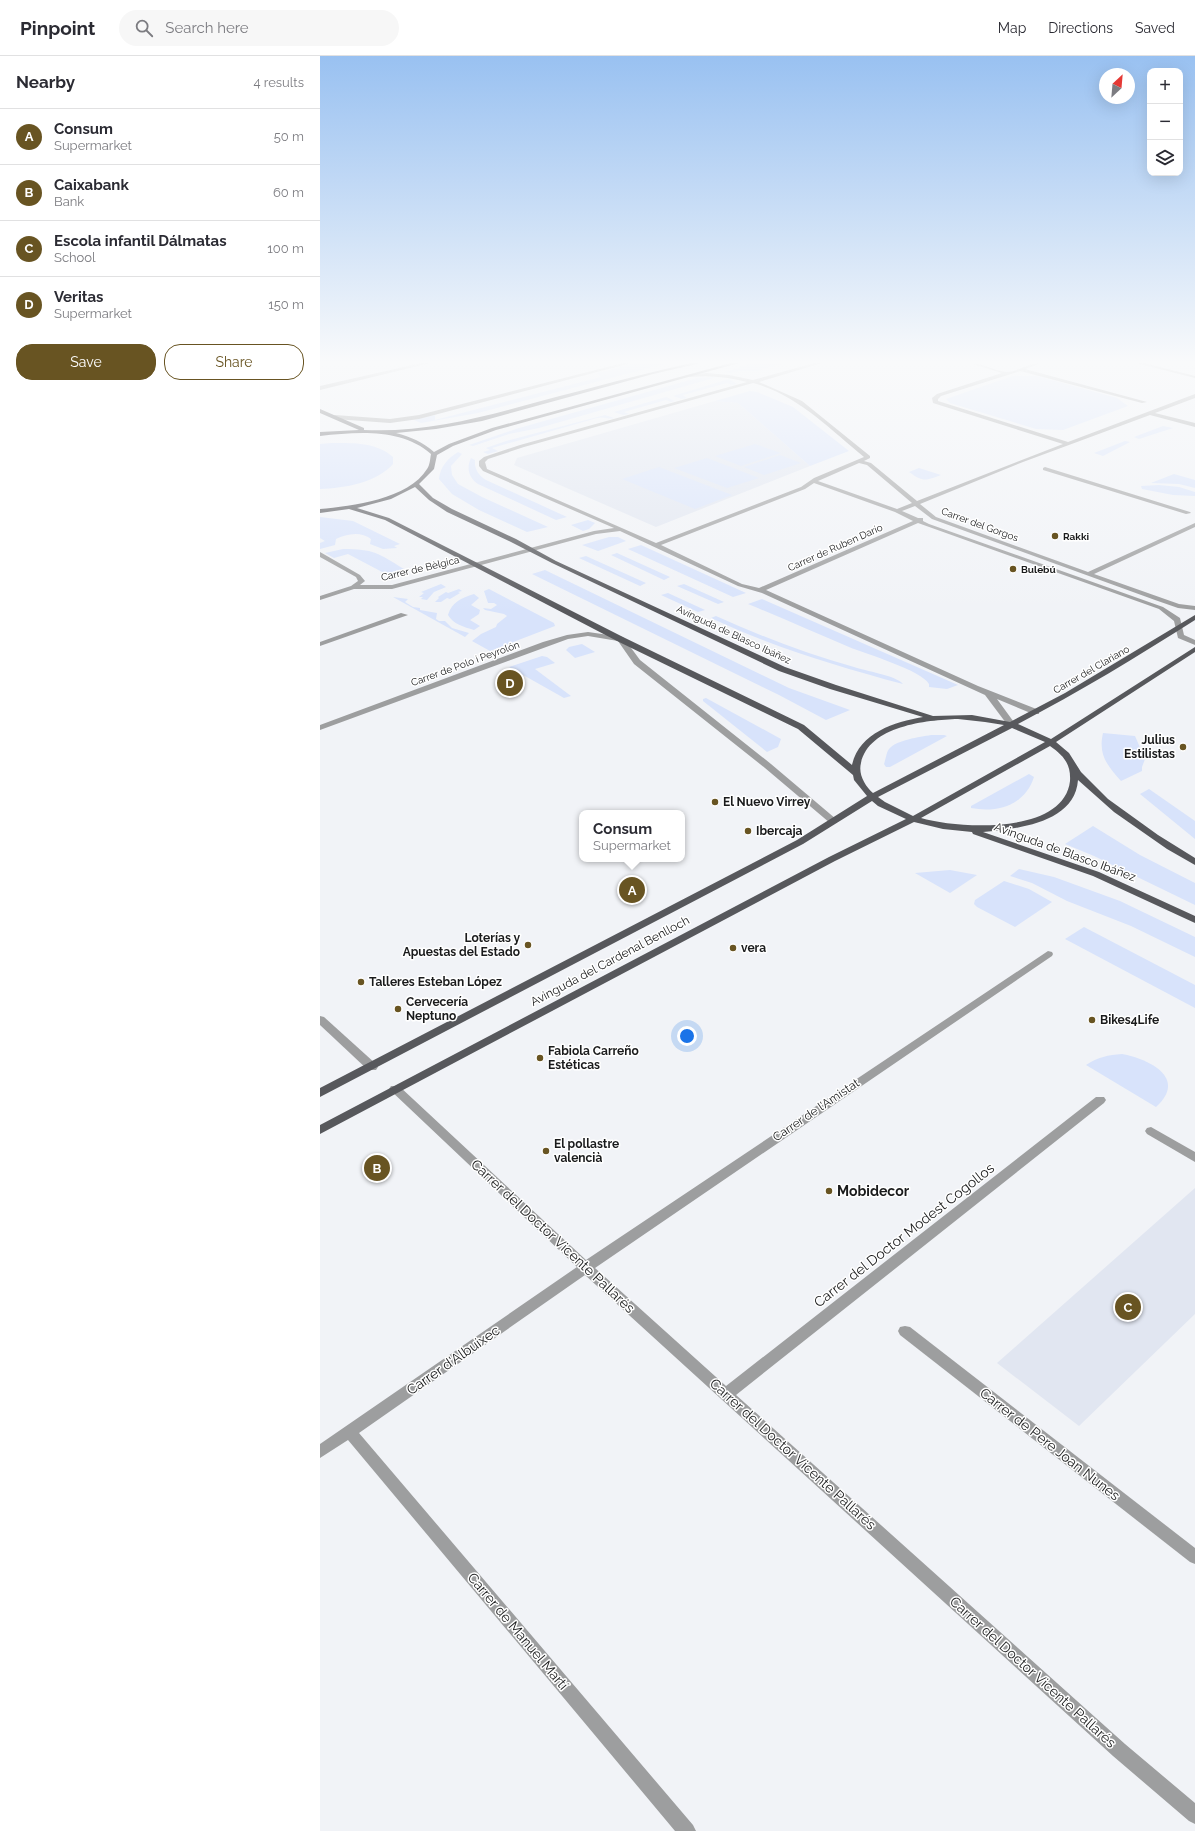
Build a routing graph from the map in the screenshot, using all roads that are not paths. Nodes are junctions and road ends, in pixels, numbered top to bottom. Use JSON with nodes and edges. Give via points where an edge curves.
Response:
{"nodes":[{"id":1,"x":424,"y":446,"type":"edge"},
{"id":2,"x":449,"y":446,"type":"edge"},
{"id":3,"x":523,"y":446,"type":"edge"},
{"id":4,"x":854,"y":446,"type":"edge"},
{"id":5,"x":1065,"y":446,"type":"edge"},
{"id":6,"x":434,"y":454,"type":"junction"},
{"id":7,"x":860,"y":461,"type":"junction"},
{"id":8,"x":1045,"y":468,"type":"dead end"},
{"id":9,"x":813,"y":481,"type":"junction"},
{"id":10,"x":416,"y":484,"type":"junction"},
{"id":11,"x":916,"y":503,"type":"junction"},
{"id":12,"x":349,"y":508,"type":"junction"},
{"id":13,"x":320,"y":511,"type":"edge"},
{"id":14,"x":897,"y":511,"type":"junction"},
{"id":15,"x":925,"y":511,"type":"junction"},
{"id":16,"x":1188,"y":513,"type":"dead end"},
{"id":17,"x":918,"y":521,"type":"junction"},
{"id":18,"x":1195,"y":525,"type":"edge"},
{"id":19,"x":625,"y":531,"type":"junction"},
{"id":20,"x":654,"y":546,"type":"junction"},
{"id":21,"x":533,"y":550,"type":"junction"},
{"id":22,"x":320,"y":554,"type":"edge"},
{"id":23,"x":478,"y":565,"type":"junction"},
{"id":24,"x":1089,"y":574,"type":"junction"},
{"id":25,"x":353,"y":587,"type":"junction"},
{"id":26,"x":759,"y":591,"type":"junction"},
{"id":27,"x":320,"y":598,"type":"edge"},
{"id":28,"x":1195,"y":608,"type":"edge"},
{"id":29,"x":404,"y":615,"type":"dead end"},
{"id":30,"x":1195,"y":617,"type":"edge"},
{"id":31,"x":1178,"y":628,"type":"junction"},
{"id":32,"x":620,"y":639,"type":"junction"},
{"id":33,"x":1195,"y":643,"type":"edge"},
{"id":34,"x":320,"y":644,"type":"edge"},
{"id":35,"x":1195,"y":649,"type":"edge"},
{"id":36,"x":988,"y":694,"type":"junction"},
{"id":37,"x":1036,"y":712,"type":"junction"},
{"id":38,"x":934,"y":718,"type":"junction"},
{"id":39,"x":1012,"y":725,"type":"junction"},
{"id":40,"x":320,"y":728,"type":"edge"},
{"id":41,"x":1051,"y":742,"type":"junction"},
{"id":42,"x":1075,"y":771,"type":"junction"},
{"id":43,"x":856,"y":773,"type":"junction"},
{"id":44,"x":872,"y":797,"type":"junction"},
{"id":45,"x":913,"y":819,"type":"junction"},
{"id":46,"x":833,"y":821,"type":"junction"},
{"id":47,"x":968,"y":829,"type":"junction"},
{"id":48,"x":1195,"y":862,"type":"edge"},
{"id":49,"x":1195,"y":920,"type":"edge"},
{"id":50,"x":1048,"y":954,"type":"dead end"},
{"id":51,"x":320,"y":1019,"type":"edge"},
{"id":52,"x":372,"y":1066,"type":"junction"},
{"id":53,"x":395,"y":1089,"type":"junction"},
{"id":54,"x":320,"y":1094,"type":"edge"},
{"id":55,"x":1100,"y":1100,"type":"dead end"},
{"id":56,"x":320,"y":1130,"type":"edge"},
{"id":57,"x":1151,"y":1131,"type":"dead end"},
{"id":58,"x":1195,"y":1158,"type":"edge"},
{"id":59,"x":586,"y":1268,"type":"junction"},
{"id":60,"x":905,"y":1331,"type":"dead end"},
{"id":61,"x":727,"y":1394,"type":"junction"},
{"id":62,"x":350,"y":1432,"type":"junction"},
{"id":63,"x":320,"y":1452,"type":"edge"},
{"id":64,"x":1195,"y":1557,"type":"edge"},
{"id":65,"x":1195,"y":1815,"type":"edge"},
{"id":66,"x":687,"y":1831,"type":"edge"}],
"edges":[{"from":1,"to":6,"type":"main road"},
{"from":2,"to":6,"type":"main road"},
{"from":3,"to":19,"type":"street","via":[[498,453],[482,461],[482,466],[485,470]]},
{"from":4,"to":7,"type":"street","via":[[868,457]]},
{"from":5,"to":11,"type":"street"},
{"from":6,"to":10,"type":"main road","via":[[430,470]]},
{"from":7,"to":9,"type":"street"},
{"from":7,"to":11,"type":"street","name":"Carrer del Gorgos","via":[[869,464]]},
{"from":8,"to":16,"type":"street"},
{"from":9,"to":14,"type":"street","name":"Carrer del Gorgos"},
{"from":9,"to":20,"type":"street","via":[[804,488]]},
{"from":10,"to":12,"type":"main road","via":[[390,498]]},
{"from":10,"to":21,"type":"main road","name":"Avinguda de Blasco Ibáñez","via":[[440,505]]},
{"from":11,"to":14,"type":"street"},
{"from":11,"to":15,"type":"street","name":"Carrer del Gorgos"},
{"from":12,"to":13,"type":"main road"},
{"from":12,"to":23,"type":"main road","name":"Avinguda de Blasco Ibáñez","via":[[387,518]]},
{"from":14,"to":17,"type":"street","name":"Carrer del Gorgos"},
{"from":15,"to":17,"type":"street","via":[[925,515]]},
{"from":15,"to":24,"type":"street","name":"Carrer del Gorgos","via":[[934,518]]},
{"from":17,"to":26,"type":"street","name":"Carrer de Ruben Darío"},
{"from":17,"to":31,"type":"street","name":"Carrer del Gorgos","via":[[1161,608],[1177,620]]},
{"from":18,"to":24,"type":"street"},
{"from":19,"to":20,"type":"street"},
{"from":19,"to":21,"type":"street","via":[[596,532]]},
{"from":20,"to":26,"type":"street"},
{"from":21,"to":23,"type":"street"},
{"from":21,"to":38,"type":"main road","name":"Avinguda de Blasco Ibáñez","via":[[782,669]]},
{"from":22,"to":25,"type":"street","via":[[358,576],[362,581]]},
{"from":23,"to":25,"type":"street","name":"Carrer de Bèlgica","via":[[392,587]]},
{"from":23,"to":32,"type":"main road","name":"Avinguda de Blasco Ibáñez"},
{"from":24,"to":28,"type":"street","name":"Carrer del Gorgos","via":[[1178,606]]},
{"from":25,"to":27,"type":"street","name":"Carrer de Bèlgica"},
{"from":26,"to":36,"type":"street"},
{"from":29,"to":34,"type":"street"},
{"from":30,"to":31,"type":"main road","name":"Carrer del Clariano"},
{"from":31,"to":33,"type":"street","via":[[1181,636]]},
{"from":31,"to":37,"type":"main road","name":"Carrer del Clariano"},
{"from":32,"to":40,"type":"street","name":"Carrer de Polo i Peyrolón","via":[[588,634],[567,637]]},
{"from":32,"to":43,"type":"main road","name":"Avinguda de Blasco Ibáñez","via":[[801,727]]},
{"from":32,"to":46,"type":"street","name":"Avinguda de Blasco Ibáñez","via":[[637,662]]},
{"from":35,"to":41,"type":"main road"},
{"from":36,"to":37,"type":"street"},
{"from":36,"to":39,"type":"street"},
{"from":37,"to":39,"type":"main road","name":"Carrer del Clariano"},
{"from":38,"to":39,"type":"main road","name":"Avinguda de Blasco Ibáñez","via":[[981,719]]},
{"from":38,"to":43,"type":"main road","name":"Avinguda de Blasco Ibáñez","via":[[897,726],[869,740],[857,756]]},
{"from":39,"to":41,"type":"main road","name":"Avinguda de Blasco Ibáñez"},
{"from":39,"to":44,"type":"main road","name":"Carrer del Clariano"},
{"from":41,"to":42,"type":"main road","name":"Avinguda de Blasco Ibáñez","via":[[1066,756]]},
{"from":41,"to":45,"type":"main road","name":"Avinguda del Cardenal Benlloch"},
{"from":42,"to":47,"type":"main road","name":"Avinguda de Blasco Ibáñez","via":[[1073,793],[1065,804],[1052,813],[1015,826]]},
{"from":42,"to":48,"type":"main road","name":"Avinguda de Blasco Ibáñez","via":[[1109,805]]},
{"from":43,"to":44,"type":"main road","name":"Avinguda de Blasco Ibáñez","via":[[863,788]]},
{"from":44,"to":45,"type":"main road","name":"Avinguda de Blasco Ibáñez","via":[[890,809]]},
{"from":44,"to":46,"type":"main road","name":"Avinguda del Cardenal Benlloch"},
{"from":45,"to":47,"type":"main road","name":"Avinguda de Blasco Ibáñez","via":[[940,826]]},
{"from":45,"to":53,"type":"main road","name":"Avinguda del Cardenal Benlloch"},
{"from":46,"to":52,"type":"main road","name":"Avinguda del Cardenal Benlloch","via":[[800,842]]},
{"from":47,"to":49,"type":"main road","name":"Avinguda de Blasco Ibáñez","via":[[1096,874]]},
{"from":50,"to":59,"type":"street","name":"Carrer de l'Amistat"},
{"from":51,"to":52,"type":"street"},
{"from":52,"to":54,"type":"main road","name":"Avinguda del Cardenal Benlloch"},
{"from":53,"to":56,"type":"main road","name":"Avinguda del Cardenal Benlloch"},
{"from":53,"to":59,"type":"street","name":"Carrer del Doctor Vicente Pallarés"},
{"from":55,"to":61,"type":"street","name":"Carrer del Doctor Modest Cogollos"},
{"from":57,"to":58,"type":"street"},
{"from":59,"to":61,"type":"street","name":"Carrer del Doctor Vicente Pallarés"},
{"from":59,"to":62,"type":"street","name":"Carrer d'Albuixec"},
{"from":60,"to":64,"type":"street","name":"Carrer de Pere Joan Nunes"},
{"from":61,"to":65,"type":"street","name":"Carrer del Doctor Vicente Pallarés"},
{"from":62,"to":63,"type":"street","name":"Carrer d'Albuixec"},
{"from":62,"to":66,"type":"street","name":"Carrer de Manuel Martí"}]}
